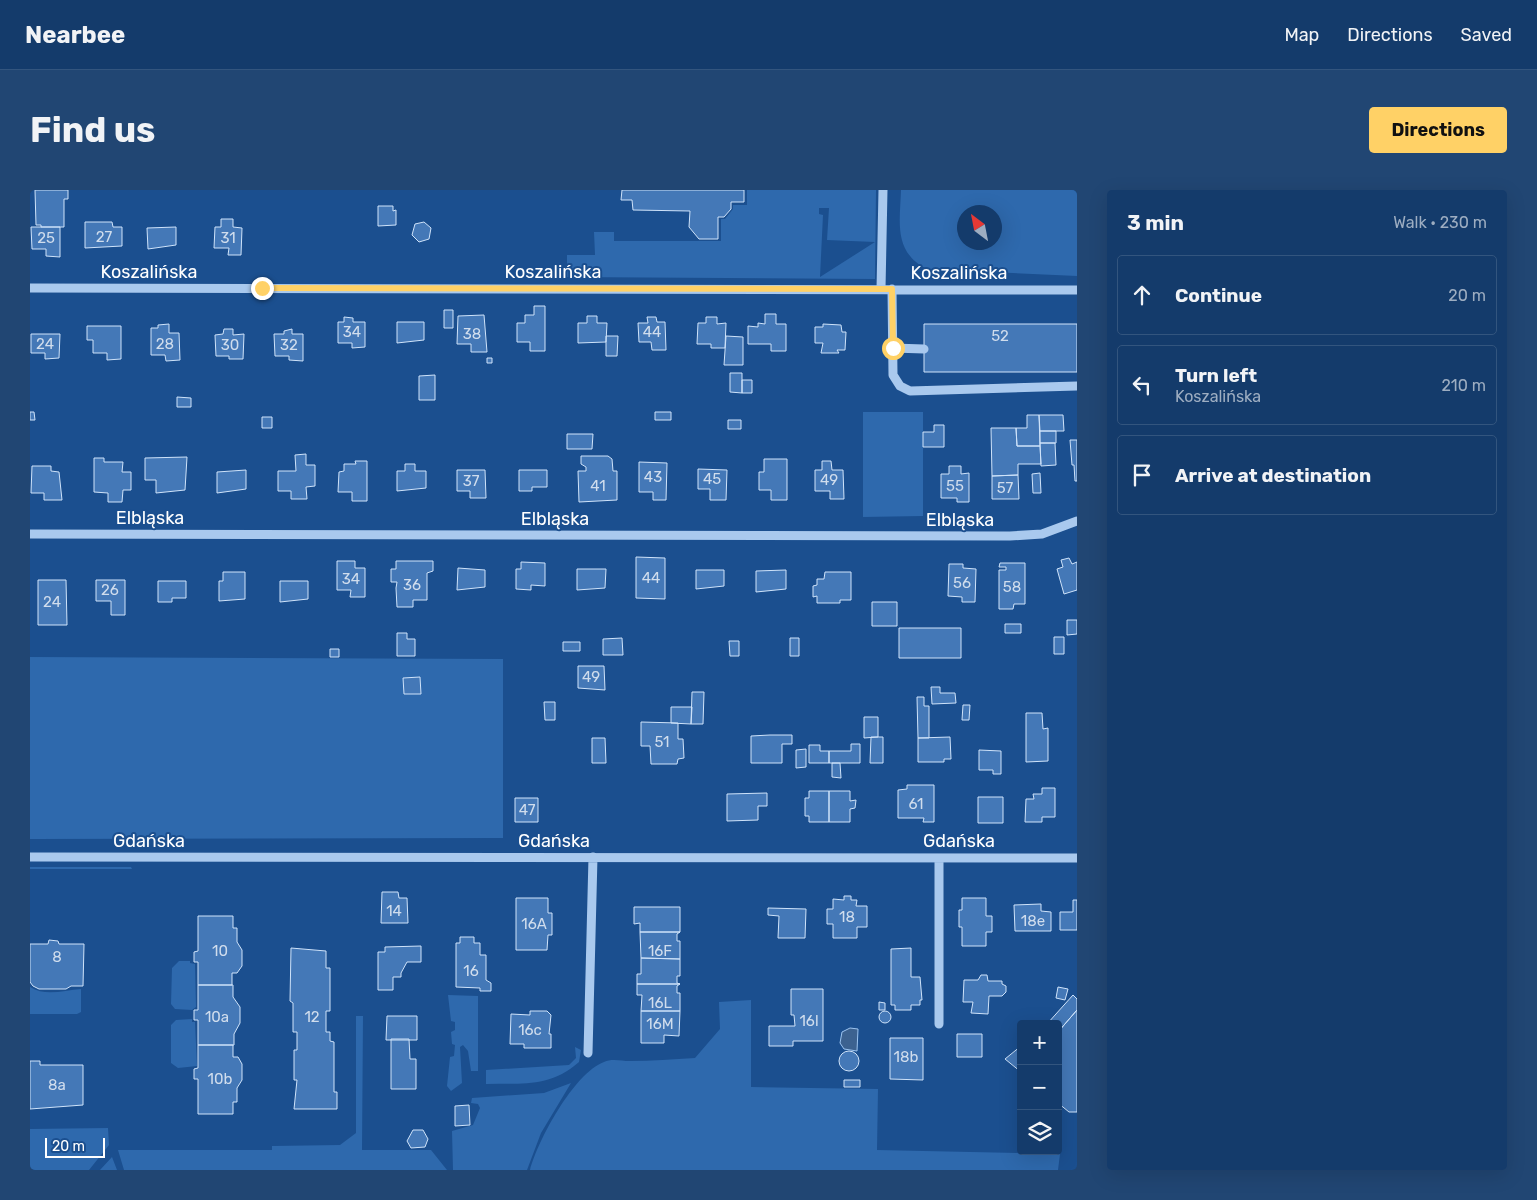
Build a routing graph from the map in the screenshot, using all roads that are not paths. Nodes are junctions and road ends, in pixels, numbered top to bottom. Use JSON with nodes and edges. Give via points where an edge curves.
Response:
{"nodes":[{"id":1,"x":883,"y":190,"type":"edge"},
{"id":2,"x":30,"y":288,"type":"edge"},
{"id":3,"x":881,"y":289,"type":"junction"},
{"id":4,"x":892,"y":289,"type":"junction"},
{"id":5,"x":1077,"y":290,"type":"edge"},
{"id":6,"x":893,"y":348,"type":"junction"},
{"id":7,"x":924,"y":349,"type":"dead end"},
{"id":8,"x":1077,"y":386,"type":"edge"},
{"id":9,"x":1077,"y":521,"type":"edge"},
{"id":10,"x":30,"y":534,"type":"edge"},
{"id":11,"x":30,"y":857,"type":"edge"},
{"id":12,"x":593,"y":857,"type":"junction"},
{"id":13,"x":940,"y":858,"type":"junction"},
{"id":14,"x":1077,"y":858,"type":"edge"},
{"id":15,"x":938,"y":1024,"type":"dead end"},
{"id":16,"x":588,"y":1053,"type":"dead end"}],
"edges":[{"from":1,"to":3,"type":"street"},
{"from":2,"to":3,"type":"street","name":"Koszalińska"},
{"from":3,"to":4,"type":"street","name":"Koszalińska"},
{"from":4,"to":5,"type":"street","name":"Koszalińska"},
{"from":4,"to":6,"type":"street"},
{"from":6,"to":7,"type":"street"},
{"from":6,"to":8,"type":"street","via":[[893,375],[900,386],[910,391]]},
{"from":9,"to":10,"type":"street","name":"Elbląska","via":[[1042,534],[1010,536]]},
{"from":11,"to":12,"type":"street","name":"Gdańska"},
{"from":12,"to":13,"type":"street","name":"Gdańska"},
{"from":12,"to":16,"type":"street"},
{"from":13,"to":14,"type":"street","name":"Gdańska"},
{"from":13,"to":15,"type":"street"}]}
